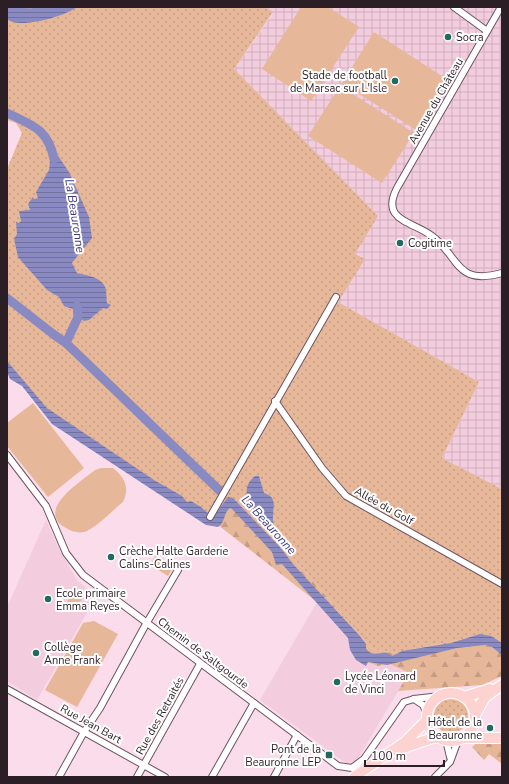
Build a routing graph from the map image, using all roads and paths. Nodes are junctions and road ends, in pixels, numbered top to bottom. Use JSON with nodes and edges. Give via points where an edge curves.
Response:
{"nodes":[{"id":1,"x":454,"y":7,"type":"edge"},
{"id":2,"x":501,"y":7,"type":"edge"},
{"id":3,"x":488,"y":31,"type":"junction"},
{"id":4,"x":502,"y":273,"type":"edge"},
{"id":5,"x":336,"y":297,"type":"dead end"},
{"id":6,"x":275,"y":401,"type":"junction"},
{"id":7,"x":7,"y":455,"type":"edge"},
{"id":8,"x":210,"y":517,"type":"dead end"},
{"id":9,"x":178,"y":570,"type":"dead end"},
{"id":10,"x":502,"y":584,"type":"edge"},
{"id":11,"x":146,"y":624,"type":"junction"},
{"id":12,"x":200,"y":664,"type":"junction"},
{"id":13,"x":502,"y":685,"type":"edge"},
{"id":14,"x":7,"y":689,"type":"edge"},
{"id":15,"x":440,"y":696,"type":"junction"},
{"id":16,"x":464,"y":697,"type":"junction"},
{"id":17,"x":414,"y":699,"type":"junction"},
{"id":18,"x":254,"y":703,"type":"junction"},
{"id":19,"x":427,"y":717,"type":"junction"},
{"id":20,"x":475,"y":719,"type":"junction"},
{"id":21,"x":84,"y":732,"type":"junction"},
{"id":22,"x":297,"y":735,"type":"junction"},
{"id":23,"x":489,"y":736,"type":"junction"},
{"id":24,"x":462,"y":738,"type":"junction"},
{"id":25,"x":502,"y":738,"type":"edge"},
{"id":26,"x":442,"y":739,"type":"junction"},
{"id":27,"x":387,"y":754,"type":"junction"},
{"id":28,"x":450,"y":762,"type":"junction"},
{"id":29,"x":144,"y":765,"type":"junction"},
{"id":30,"x":59,"y":777,"type":"edge"},
{"id":31,"x":137,"y":777,"type":"edge"},
{"id":32,"x":165,"y":777,"type":"edge"},
{"id":33,"x":212,"y":777,"type":"edge"},
{"id":34,"x":274,"y":777,"type":"edge"},
{"id":35,"x":354,"y":777,"type":"edge"},
{"id":36,"x":435,"y":777,"type":"edge"}],
"edges":[{"from":1,"to":3,"type":"street"},
{"from":2,"to":3,"type":"street","name":"Avenue du Château"},
{"from":3,"to":4,"type":"street","name":"Avenue du Château","via":[[397,188],[392,207],[399,218],[437,240],[452,260],[467,273],[485,277]]},
{"from":5,"to":6,"type":"street"},
{"from":6,"to":8,"type":"street"},
{"from":6,"to":10,"type":"street","name":"Allée du Golf","via":[[322,468],[346,496]]},
{"from":7,"to":11,"type":"street","name":"Chemin de Saltgourde","via":[[46,506],[66,553],[83,575]]},
{"from":9,"to":11,"type":"street"},
{"from":11,"to":12,"type":"street","name":"Chemin de Saltgourde"},
{"from":11,"to":21,"type":"street"},
{"from":12,"to":18,"type":"street","name":"Chemin de Saltgourde"},
{"from":12,"to":29,"type":"street","name":"Rue des Retraités"},
{"from":13,"to":16,"type":"main road"},
{"from":13,"to":20,"type":"main road","via":[[485,697]]},
{"from":14,"to":21,"type":"street","name":"Rue Jean Bart"},
{"from":15,"to":16,"type":"main road","via":[[452,693]]},
{"from":15,"to":17,"type":"street","name":"Chemin de Saltgourde"},
{"from":15,"to":19,"type":"main road","via":[[430,705]]},
{"from":16,"to":20,"type":"main road","via":[[470,702]]},
{"from":17,"to":19,"type":"street","via":[[423,705]]},
{"from":17,"to":22,"type":"street","name":"Chemin de Saltgourde","via":[[400,706],[364,759],[352,768],[338,766]]},
{"from":18,"to":22,"type":"street","name":"Chemin de Saltgourde"},
{"from":18,"to":33,"type":"street"},
{"from":19,"to":26,"type":"main road","via":[[431,730]]},
{"from":19,"to":27,"type":"main road","via":[[405,742]]},
{"from":20,"to":23,"type":"main road","via":[[480,733]]},
{"from":20,"to":24,"type":"main road","via":[[470,731]]},
{"from":21,"to":29,"type":"street","name":"Rue Jean Bart"},
{"from":21,"to":30,"type":"street"},
{"from":22,"to":34,"type":"street"},
{"from":23,"to":24,"type":"main road"},
{"from":23,"to":25,"type":"main road"},
{"from":24,"to":26,"type":"main road","via":[[450,741]]},
{"from":24,"to":28,"type":"street","via":[[457,743]]},
{"from":26,"to":27,"type":"main road","via":[[433,738]]},
{"from":26,"to":28,"type":"street","via":[[450,752]]},
{"from":27,"to":35,"type":"main road"},
{"from":28,"to":36,"type":"street"},
{"from":29,"to":31,"type":"street","name":"Rue des Retraités"},
{"from":29,"to":32,"type":"street","name":"Rue Jean Bart"}]}
